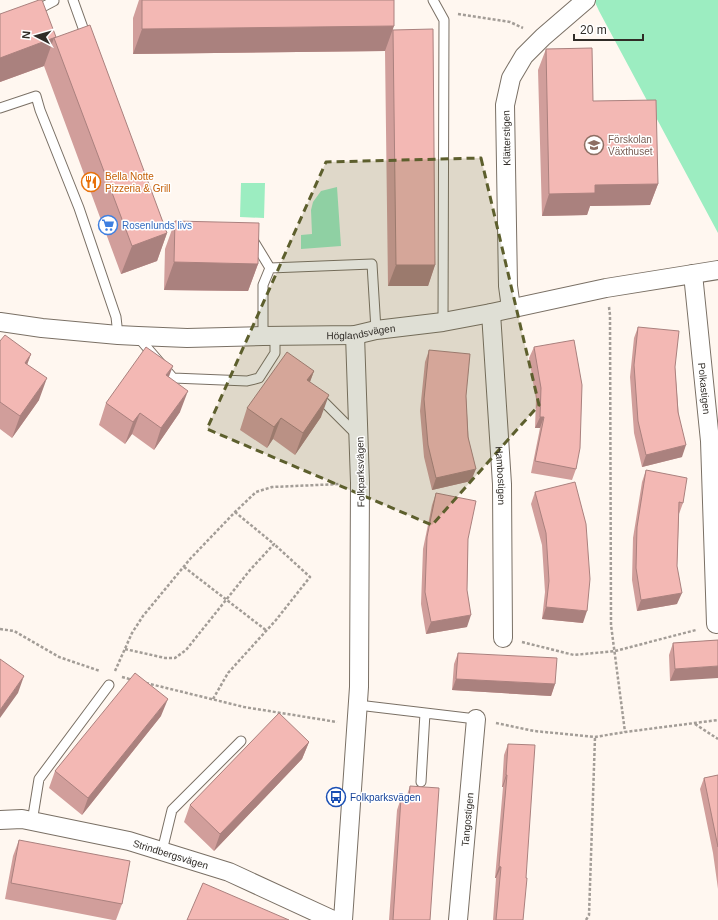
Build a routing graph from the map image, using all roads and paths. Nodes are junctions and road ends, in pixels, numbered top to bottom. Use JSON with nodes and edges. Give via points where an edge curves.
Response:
{"nodes":[{"id":1,"x":73,"y":0,"type":"edge"},
{"id":2,"x":433,"y":0,"type":"edge"},
{"id":3,"x":586,"y":0,"type":"edge"},
{"id":4,"x":54,"y":1,"type":"dead end"},
{"id":5,"x":439,"y":11,"type":"junction"},
{"id":6,"x":29,"y":13,"type":"edge"},
{"id":7,"x":544,"y":37,"type":"junction"},
{"id":8,"x":89,"y":44,"type":"edge"},
{"id":9,"x":0,"y":108,"type":"edge"},
{"id":10,"x":245,"y":240,"type":"edge"},
{"id":11,"x":270,"y":268,"type":"junction"},
{"id":12,"x":718,"y":270,"type":"edge"},
{"id":13,"x":692,"y":274,"type":"junction"},
{"id":14,"x":606,"y":288,"type":"junction"},
{"id":15,"x":511,"y":308,"type":"junction"},
{"id":16,"x":491,"y":313,"type":"junction"},
{"id":17,"x":0,"y":322,"type":"edge"},
{"id":18,"x":444,"y":322,"type":"junction"},
{"id":19,"x":376,"y":330,"type":"junction"},
{"id":20,"x":118,"y":335,"type":"junction"},
{"id":21,"x":356,"y":335,"type":"junction"},
{"id":22,"x":138,"y":336,"type":"junction"},
{"id":23,"x":269,"y":336,"type":"junction"},
{"id":24,"x":309,"y":387,"type":"edge"},
{"id":25,"x":359,"y":438,"type":"junction"},
{"id":26,"x":360,"y":483,"type":"junction"},
{"id":27,"x":234,"y":512,"type":"junction"},
{"id":28,"x":274,"y":544,"type":"junction"},
{"id":29,"x":184,"y":566,"type":"junction"},
{"id":30,"x":226,"y":600,"type":"junction"},
{"id":31,"x":716,"y":624,"type":"joint"},
{"id":32,"x":0,"y":629,"type":"edge"},
{"id":33,"x":267,"y":630,"type":"junction"},
{"id":34,"x":503,"y":638,"type":"joint"},
{"id":35,"x":125,"y":649,"type":"junction"},
{"id":36,"x":615,"y":651,"type":"junction"},
{"id":37,"x":106,"y":673,"type":"dead end"},
{"id":38,"x":114,"y":675,"type":"dead end"},
{"id":39,"x":121,"y":677,"type":"dead end"},
{"id":40,"x":137,"y":680,"type":"edge"},
{"id":41,"x":144,"y":682,"type":"edge"},
{"id":42,"x":109,"y":686,"type":"dead end"},
{"id":43,"x":212,"y":699,"type":"junction"},
{"id":44,"x":358,"y":706,"type":"junction"},
{"id":45,"x":425,"y":713,"type":"junction"},
{"id":46,"x":476,"y":719,"type":"junction"},
{"id":47,"x":718,"y":720,"type":"edge"},
{"id":48,"x":694,"y":723,"type":"junction"},
{"id":49,"x":356,"y":726,"type":"junction"},
{"id":50,"x":625,"y":732,"type":"junction"},
{"id":51,"x":595,"y":737,"type":"junction"},
{"id":52,"x":718,"y":739,"type":"edge"},
{"id":53,"x":241,"y":741,"type":"dead end"},
{"id":54,"x":421,"y":782,"type":"dead end"},
{"id":55,"x":0,"y":820,"type":"edge"},
{"id":56,"x":32,"y":822,"type":"junction"},
{"id":57,"x":162,"y":851,"type":"junction"},
{"id":58,"x":333,"y":920,"type":"edge"},
{"id":59,"x":343,"y":920,"type":"edge"},
{"id":60,"x":458,"y":920,"type":"edge"},
{"id":61,"x":586,"y":920,"type":"edge"}],
"edges":[{"from":1,"to":8,"type":"lane"},
{"from":2,"to":5,"type":"lane"},
{"from":3,"to":7,"type":"street","name":"Klätterstigen"},
{"from":4,"to":6,"type":"lane"},
{"from":5,"to":7,"type":"path","via":[[510,22]]},
{"from":5,"to":18,"type":"lane","via":[[444,20]]},
{"from":7,"to":15,"type":"street","name":"Klätterstigen","via":[[524,56],[512,78],[505,106],[508,286]]},
{"from":9,"to":20,"type":"lane","via":[[36,96],[79,208],[116,317]]},
{"from":10,"to":11,"type":"lane","via":[[253,240]]},
{"from":11,"to":19,"type":"lane","via":[[372,264]]},
{"from":11,"to":23,"type":"lane","via":[[263,285]]},
{"from":12,"to":13,"type":"street","name":"Höglandsvägen"},
{"from":13,"to":14,"type":"street","name":"Höglandsvägen"},
{"from":13,"to":31,"type":"street","name":"Polkastigen","via":[[710,441]]},
{"from":14,"to":15,"type":"street","name":"Höglandsvägen"},
{"from":14,"to":36,"type":"path","via":[[610,315],[611,626]]},
{"from":15,"to":16,"type":"street","name":"Höglandsvägen"},
{"from":16,"to":18,"type":"street","name":"Höglandsvägen"},
{"from":16,"to":34,"type":"street","name":"Hambostigen","via":[[502,484]]},
{"from":17,"to":20,"type":"street","name":"Höglandsvägen"},
{"from":18,"to":19,"type":"street","name":"Höglandsvägen"},
{"from":19,"to":21,"type":"street","name":"Höglandsvägen"},
{"from":20,"to":22,"type":"street","name":"Höglandsvägen"},
{"from":21,"to":23,"type":"street","name":"Höglandsvägen"},
{"from":21,"to":25,"type":"street","name":"Folkparksvägen"},
{"from":22,"to":23,"type":"street","name":"Höglandsvägen"},
{"from":22,"to":23,"type":"lane","via":[[173,378],[247,381],[259,378],[278,356]]},
{"from":24,"to":25,"type":"lane"},
{"from":25,"to":26,"type":"street","name":"Folkparksvägen"},
{"from":26,"to":27,"type":"path","via":[[272,487],[256,492]]},
{"from":26,"to":44,"type":"street","name":"Folkparksvägen"},
{"from":27,"to":28,"type":"path"},
{"from":27,"to":29,"type":"path"},
{"from":28,"to":30,"type":"path"},
{"from":28,"to":33,"type":"path","via":[[310,577]]},
{"from":29,"to":30,"type":"path"},
{"from":29,"to":35,"type":"path","via":[[143,616]]},
{"from":30,"to":33,"type":"path"},
{"from":30,"to":35,"type":"path","via":[[186,650],[175,658]]},
{"from":31,"to":36,"type":"path"},
{"from":32,"to":37,"type":"path","via":[[14,632],[59,657]]},
{"from":33,"to":43,"type":"path","via":[[228,673]]},
{"from":34,"to":36,"type":"path","via":[[574,655]]},
{"from":35,"to":38,"type":"path"},
{"from":36,"to":50,"type":"path"},
{"from":39,"to":40,"type":"path"},
{"from":41,"to":43,"type":"path"},
{"from":42,"to":56,"type":"lane","via":[[39,779]]},
{"from":43,"to":49,"type":"path"},
{"from":44,"to":45,"type":"lane"},
{"from":44,"to":49,"type":"street","name":"Folkparksvägen"},
{"from":45,"to":46,"type":"lane"},
{"from":45,"to":54,"type":"lane"},
{"from":46,"to":51,"type":"path","via":[[534,731]]},
{"from":46,"to":60,"type":"street","name":"Tangostigen"},
{"from":47,"to":48,"type":"path"},
{"from":48,"to":50,"type":"path"},
{"from":48,"to":52,"type":"path"},
{"from":49,"to":59,"type":"street","name":"Folkparksvägen"},
{"from":50,"to":51,"type":"path"},
{"from":51,"to":61,"type":"path","via":[[589,915]]},
{"from":53,"to":57,"type":"lane","via":[[172,810]]},
{"from":55,"to":56,"type":"street","name":"Strindbergsvägen","via":[[22,819]]},
{"from":56,"to":57,"type":"street","name":"Strindbergsvägen","via":[[130,841]]},
{"from":57,"to":58,"type":"street","name":"Strindbergsvägen","via":[[229,872]]}]}
